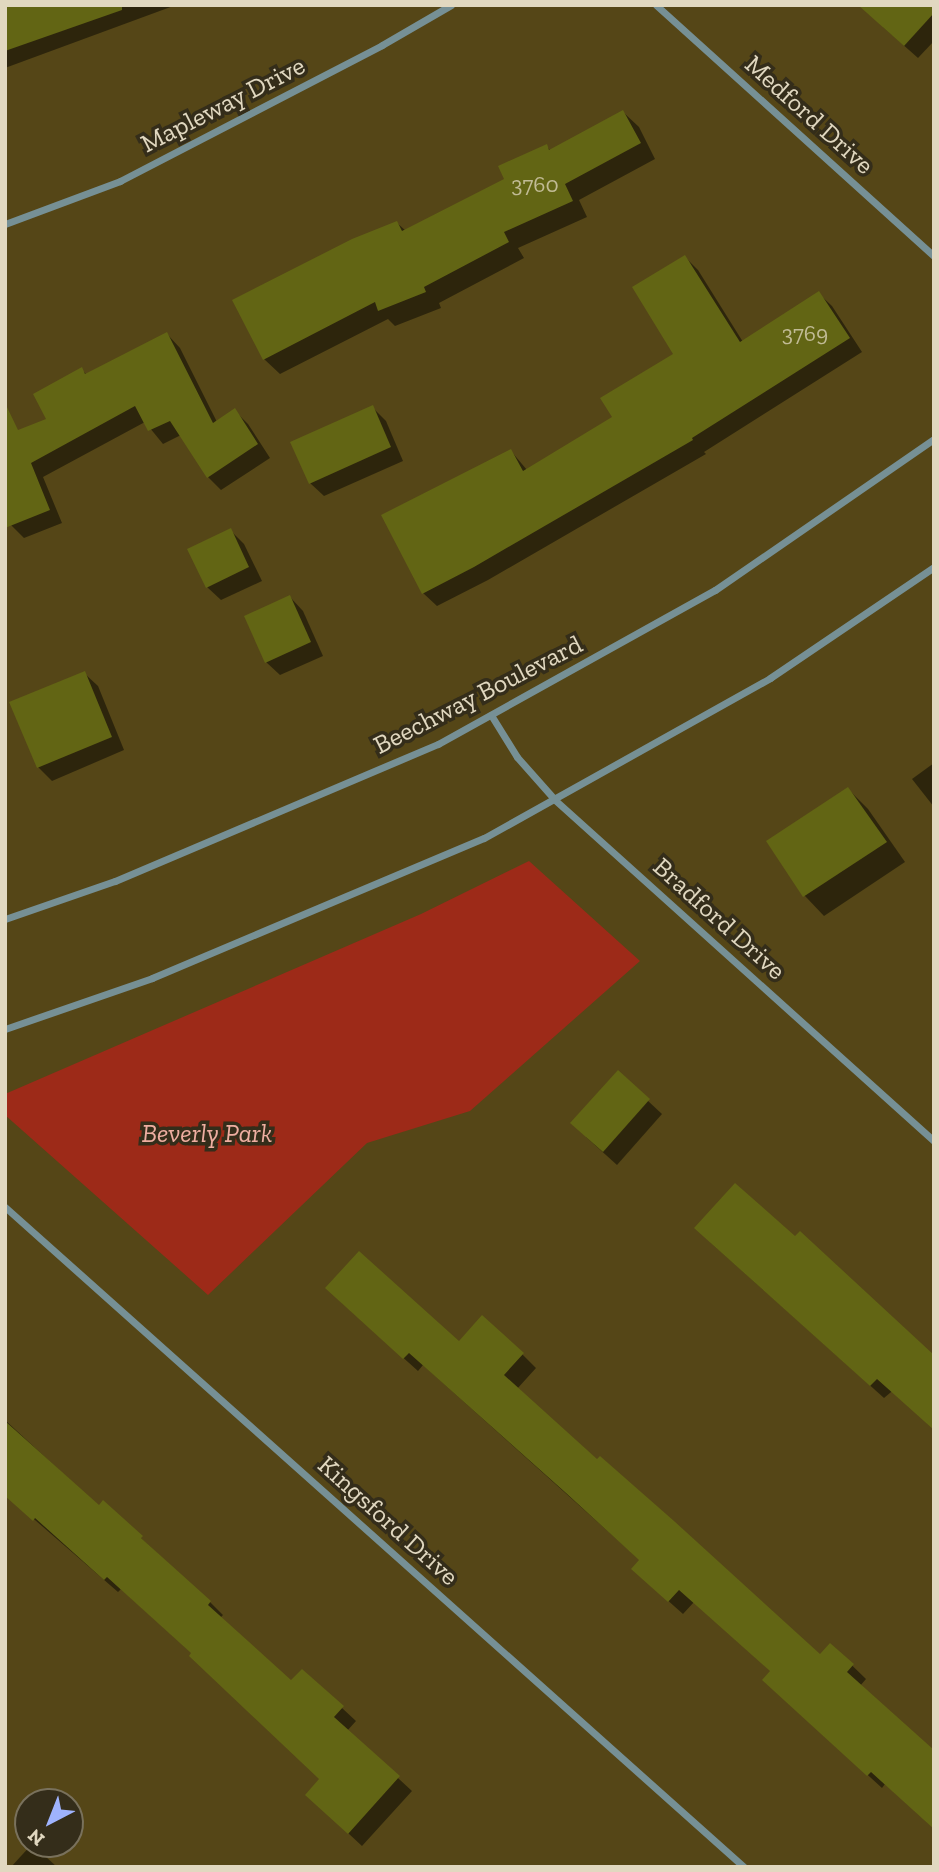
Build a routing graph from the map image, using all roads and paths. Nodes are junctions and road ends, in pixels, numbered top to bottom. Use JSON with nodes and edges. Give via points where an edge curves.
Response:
{"nodes":[{"id":1,"x":451,"y":5,"type":"edge"},
{"id":2,"x":656,"y":5,"type":"edge"},
{"id":3,"x":5,"y":224,"type":"edge"},
{"id":4,"x":934,"y":256,"type":"edge"},
{"id":5,"x":934,"y":439,"type":"edge"},
{"id":6,"x":934,"y":567,"type":"edge"},
{"id":7,"x":491,"y":715,"type":"junction"},
{"id":8,"x":555,"y":800,"type":"junction"},
{"id":9,"x":5,"y":919,"type":"edge"},
{"id":10,"x":5,"y":1029,"type":"edge"},
{"id":11,"x":934,"y":1141,"type":"edge"},
{"id":12,"x":5,"y":1208,"type":"edge"},
{"id":13,"x":744,"y":1867,"type":"edge"}],
"edges":[{"from":1,"to":3,"type":"street","name":"Mapleway Drive","via":[[120,181]]},
{"from":2,"to":4,"type":"street","name":"Medford Drive"},
{"from":5,"to":7,"type":"street","name":"Beechway Boulevard","via":[[715,590]]},
{"from":6,"to":8,"type":"street","via":[[771,678]]},
{"from":7,"to":8,"type":"street","name":"Bradford Drive","via":[[517,757]]},
{"from":7,"to":9,"type":"street","name":"Beechway Boulevard","via":[[438,744],[266,818],[115,881]]},
{"from":8,"to":10,"type":"street","via":[[484,838],[152,978]]},
{"from":8,"to":11,"type":"street","name":"Bradford Drive"},
{"from":12,"to":13,"type":"street","name":"Kingsford Drive"}]}
